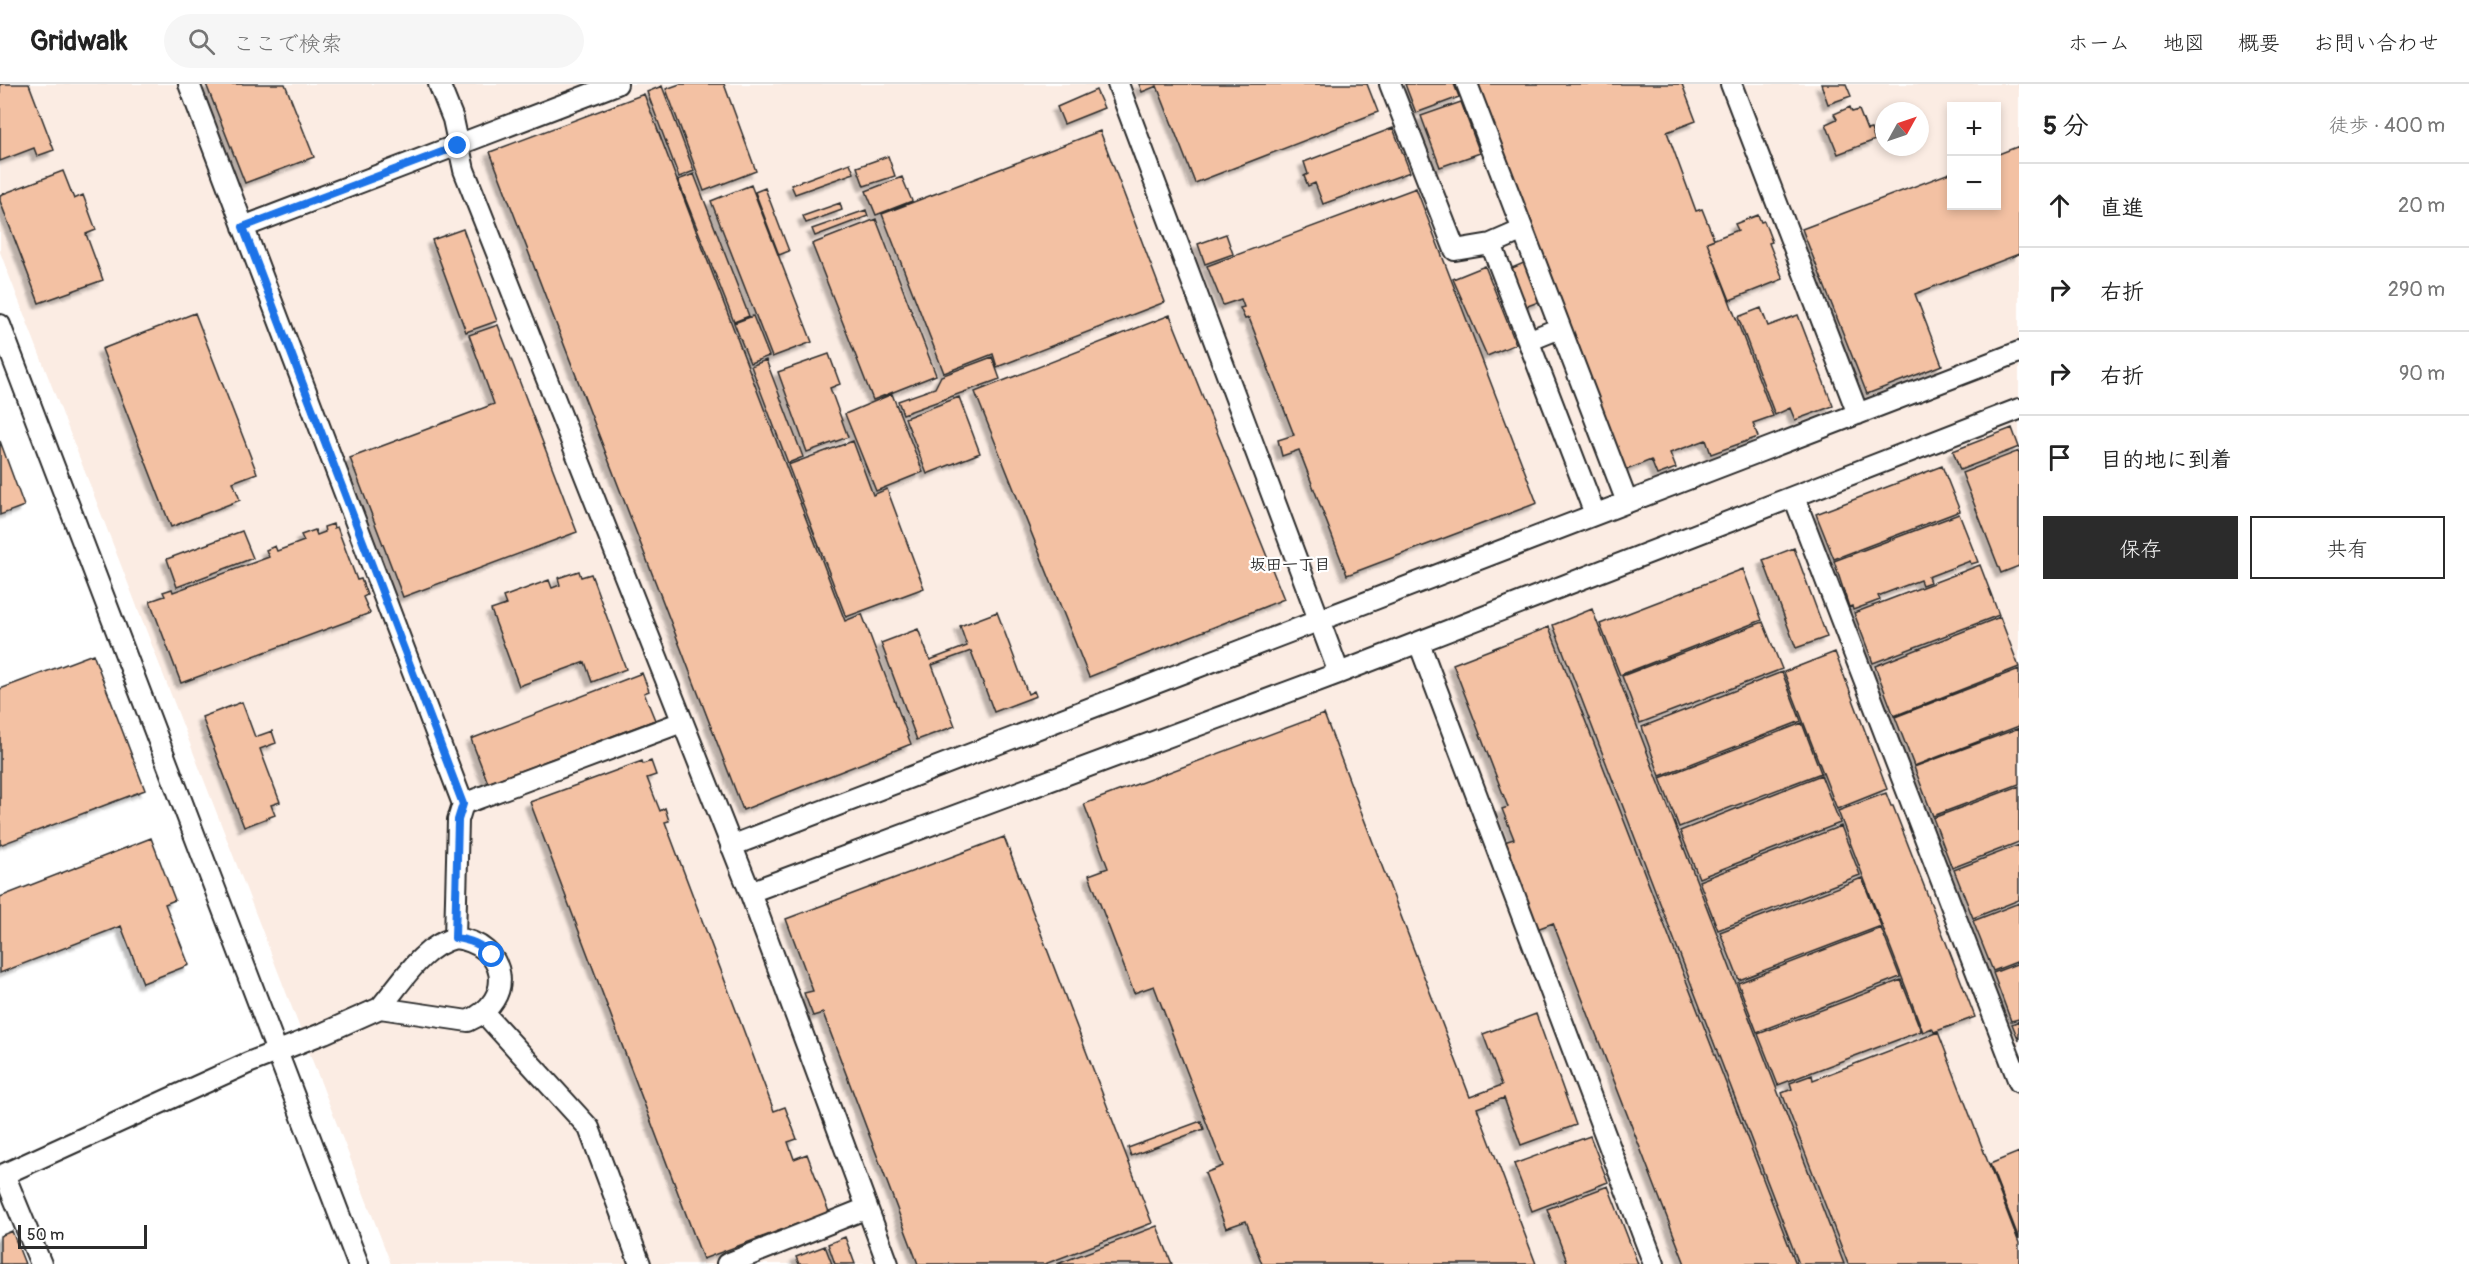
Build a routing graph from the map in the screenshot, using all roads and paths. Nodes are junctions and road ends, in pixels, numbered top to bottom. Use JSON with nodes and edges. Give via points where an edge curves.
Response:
{"nodes":[{"id":1,"x":189,"y":84,"type":"edge"},
{"id":2,"x":440,"y":84,"type":"edge"},
{"id":3,"x":617,"y":84,"type":"edge"},
{"id":4,"x":1118,"y":84,"type":"edge"},
{"id":5,"x":1390,"y":84,"type":"edge"},
{"id":6,"x":1467,"y":84,"type":"edge"},
{"id":7,"x":1731,"y":84,"type":"edge"},
{"id":8,"x":458,"y":146,"type":"junction"},
{"id":9,"x":243,"y":227,"type":"junction"},
{"id":10,"x":1523,"y":230,"type":"junction"},
{"id":11,"x":1491,"y":244,"type":"junction"},
{"id":12,"x":0,"y":325,"type":"edge"},
{"id":13,"x":1560,"y":328,"type":"junction"},
{"id":14,"x":1528,"y":341,"type":"junction"},
{"id":15,"x":2019,"y":352,"type":"edge"},
{"id":16,"x":2019,"y":409,"type":"edge"},
{"id":17,"x":1858,"y":414,"type":"junction"},
{"id":18,"x":1794,"y":497,"type":"junction"},
{"id":19,"x":1627,"y":502,"type":"junction"},
{"id":20,"x":1595,"y":514,"type":"junction"},
{"id":21,"x":1319,"y":621,"type":"junction"},
{"id":22,"x":1419,"y":643,"type":"junction"},
{"id":23,"x":1339,"y":674,"type":"junction"},
{"id":24,"x":682,"y":722,"type":"junction"},
{"id":25,"x":463,"y":804,"type":"junction"},
{"id":26,"x":731,"y":846,"type":"junction"},
{"id":27,"x":750,"y":892,"type":"junction"},
{"id":28,"x":455,"y":938,"type":"junction"},
{"id":29,"x":380,"y":1008,"type":"junction"},
{"id":30,"x":484,"y":1013,"type":"junction"},
{"id":31,"x":276,"y":1050,"type":"junction"},
{"id":32,"x":2019,"y":1082,"type":"edge"},
{"id":33,"x":2,"y":1175,"type":"edge"},
{"id":34,"x":867,"y":1208,"type":"junction"},
{"id":35,"x":41,"y":1264,"type":"edge"},
{"id":36,"x":358,"y":1264,"type":"edge"},
{"id":37,"x":640,"y":1264,"type":"edge"},
{"id":38,"x":727,"y":1264,"type":"edge"},
{"id":39,"x":888,"y":1264,"type":"edge"},
{"id":40,"x":1654,"y":1264,"type":"edge"}],
"edges":[{"from":1,"to":9,"type":"street"},
{"from":2,"to":8,"type":"street"},
{"from":3,"to":8,"type":"street"},
{"from":4,"to":21,"type":"street"},
{"from":5,"to":11,"type":"street","via":[[1455,250]]},
{"from":6,"to":10,"type":"street"},
{"from":7,"to":17,"type":"street"},
{"from":8,"to":9,"type":"street"},
{"from":8,"to":24,"type":"street","via":[[464,170]]},
{"from":9,"to":25,"type":"street"},
{"from":10,"to":11,"type":"street"},
{"from":10,"to":13,"type":"street"},
{"from":11,"to":14,"type":"street"},
{"from":12,"to":31,"type":"street"},
{"from":13,"to":14,"type":"street"},
{"from":13,"to":19,"type":"street"},
{"from":14,"to":20,"type":"street"},
{"from":15,"to":17,"type":"street"},
{"from":16,"to":18,"type":"street"},
{"from":17,"to":19,"type":"street"},
{"from":18,"to":22,"type":"street"},
{"from":18,"to":32,"type":"street"},
{"from":19,"to":20,"type":"street"},
{"from":20,"to":21,"type":"street"},
{"from":21,"to":23,"type":"street"},
{"from":21,"to":26,"type":"street"},
{"from":22,"to":23,"type":"street"},
{"from":22,"to":40,"type":"street"},
{"from":23,"to":27,"type":"street"},
{"from":24,"to":25,"type":"street"},
{"from":24,"to":26,"type":"street"},
{"from":25,"to":28,"type":"street","via":[[458,820]]},
{"from":26,"to":27,"type":"street"},
{"from":27,"to":34,"type":"street"},
{"from":28,"to":29,"type":"street","via":[[429,949]]},
{"from":28,"to":30,"type":"street","via":[[482,945],[498,968],[497,995]]},
{"from":29,"to":30,"type":"street","via":[[468,1021]]},
{"from":29,"to":31,"type":"street"},
{"from":30,"to":37,"type":"street","via":[[589,1128]]},
{"from":31,"to":33,"type":"street"},
{"from":31,"to":36,"type":"street"},
{"from":33,"to":35,"type":"street"},
{"from":34,"to":38,"type":"street"},
{"from":34,"to":39,"type":"street"}]}
